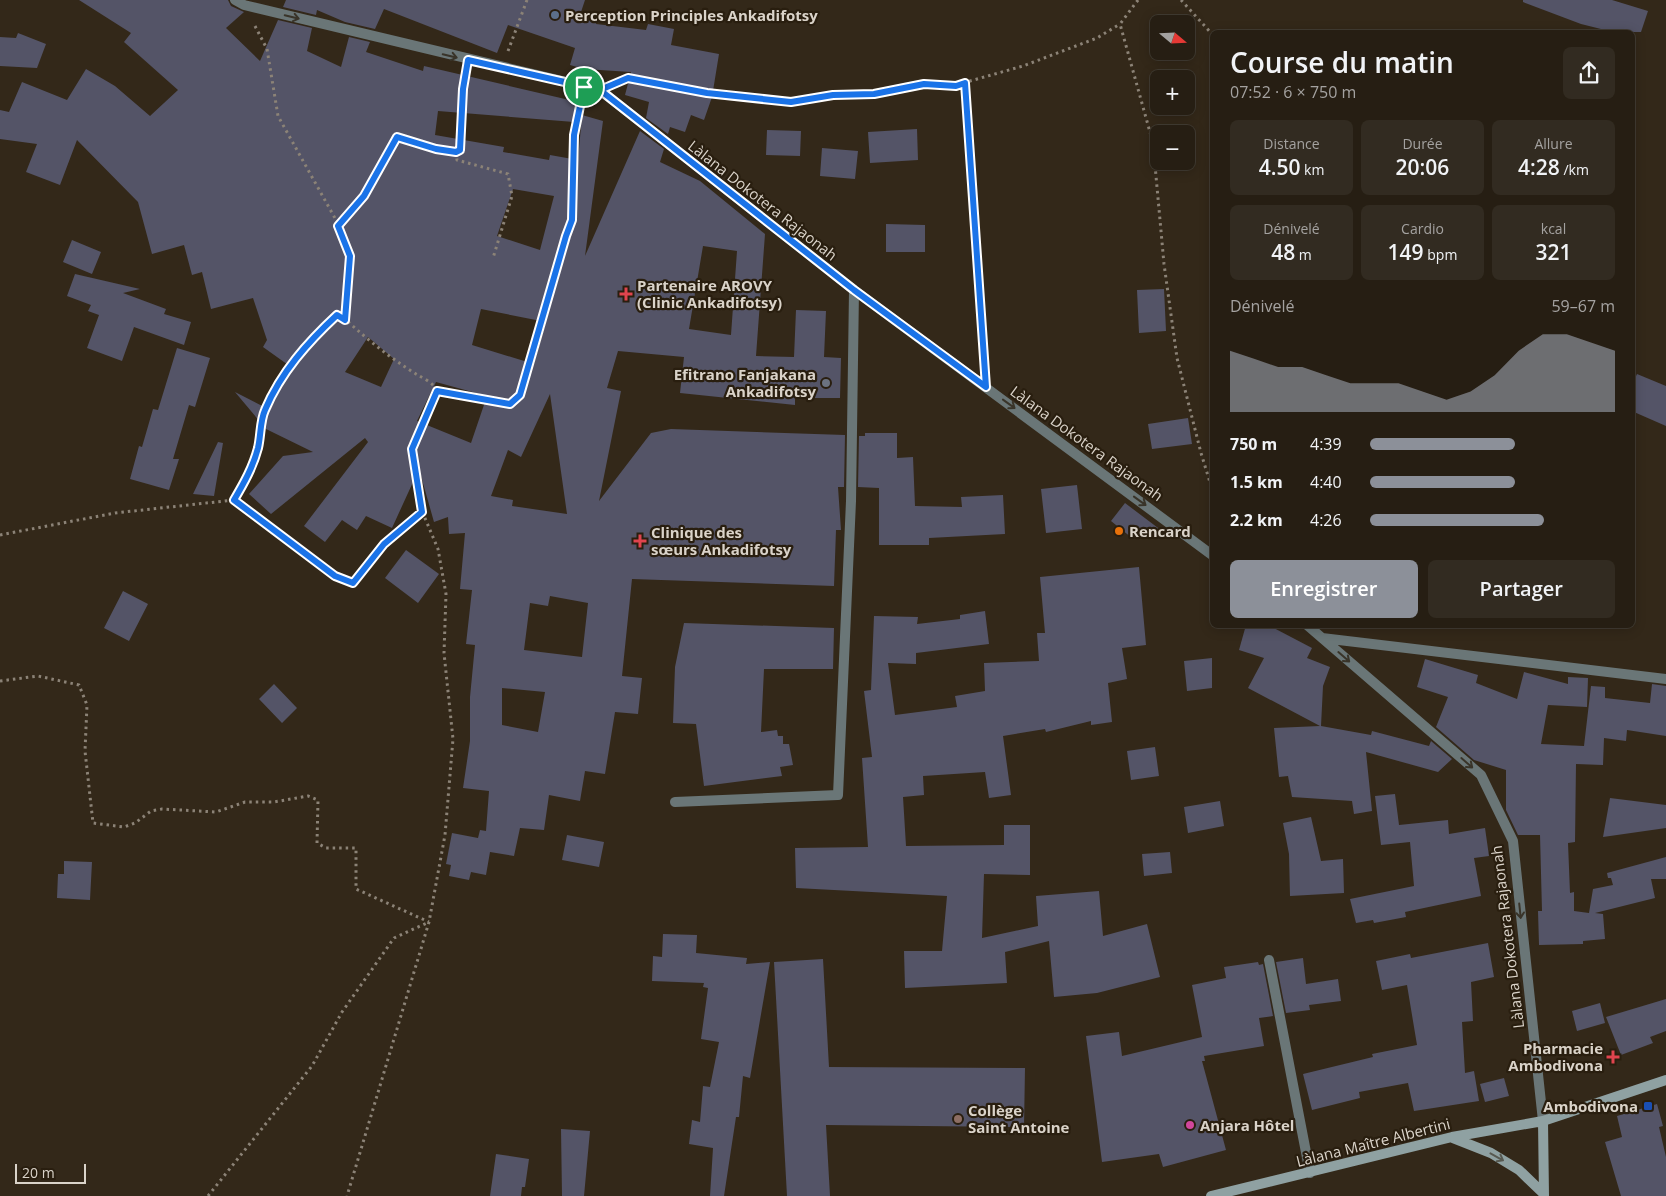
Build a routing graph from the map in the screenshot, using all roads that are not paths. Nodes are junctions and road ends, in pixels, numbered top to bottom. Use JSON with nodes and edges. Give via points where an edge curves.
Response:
{"nodes":[{"id":1,"x":240,"y":3,"type":"edge"},
{"id":2,"x":854,"y":290,"type":"junction"},
{"id":3,"x":1210,"y":554,"type":"edge"},
{"id":4,"x":1310,"y":628,"type":"edge"},
{"id":5,"x":1322,"y":638,"type":"junction"},
{"id":6,"x":1666,"y":680,"type":"edge"},
{"id":7,"x":675,"y":802,"type":"dead end"},
{"id":8,"x":1269,"y":960,"type":"dead end"},
{"id":9,"x":1666,"y":1080,"type":"edge"},
{"id":10,"x":1543,"y":1121,"type":"junction"},
{"id":11,"x":1452,"y":1137,"type":"junction"},
{"id":12,"x":1310,"y":1173,"type":"junction"},
{"id":13,"x":1544,"y":1195,"type":"edge"},
{"id":14,"x":1211,"y":1196,"type":"edge"}],
"edges":[{"from":1,"to":2,"type":"street","name":"Làlana Dokotera Rajaonah","one_way":true,"via":[[600,90]]},
{"from":2,"to":3,"type":"street","name":"Làlana Dokotera Rajaonah","one_way":true},
{"from":2,"to":7,"type":"street","via":[[851,501],[838,794]]},
{"from":4,"to":5,"type":"street","name":"Làlana Dokotera Rajaonah"},
{"from":5,"to":6,"type":"street"},
{"from":5,"to":10,"type":"street","name":"Làlana Dokotera Rajaonah","one_way":true,"via":[[1481,775],[1513,841]]},
{"from":8,"to":12,"type":"street"},
{"from":9,"to":10,"type":"main road","name":"Làlana Maître Albertini"},
{"from":10,"to":11,"type":"main road","name":"Làlana Maître Albertini"},
{"from":10,"to":13,"type":"main road"},
{"from":11,"to":12,"type":"main road","name":"Làlana Maître Albertini"},
{"from":11,"to":13,"type":"main road","one_way":true,"via":[[1491,1153],[1520,1170]]},
{"from":12,"to":14,"type":"main road","name":"Làlana Maître Albertini"}]}
